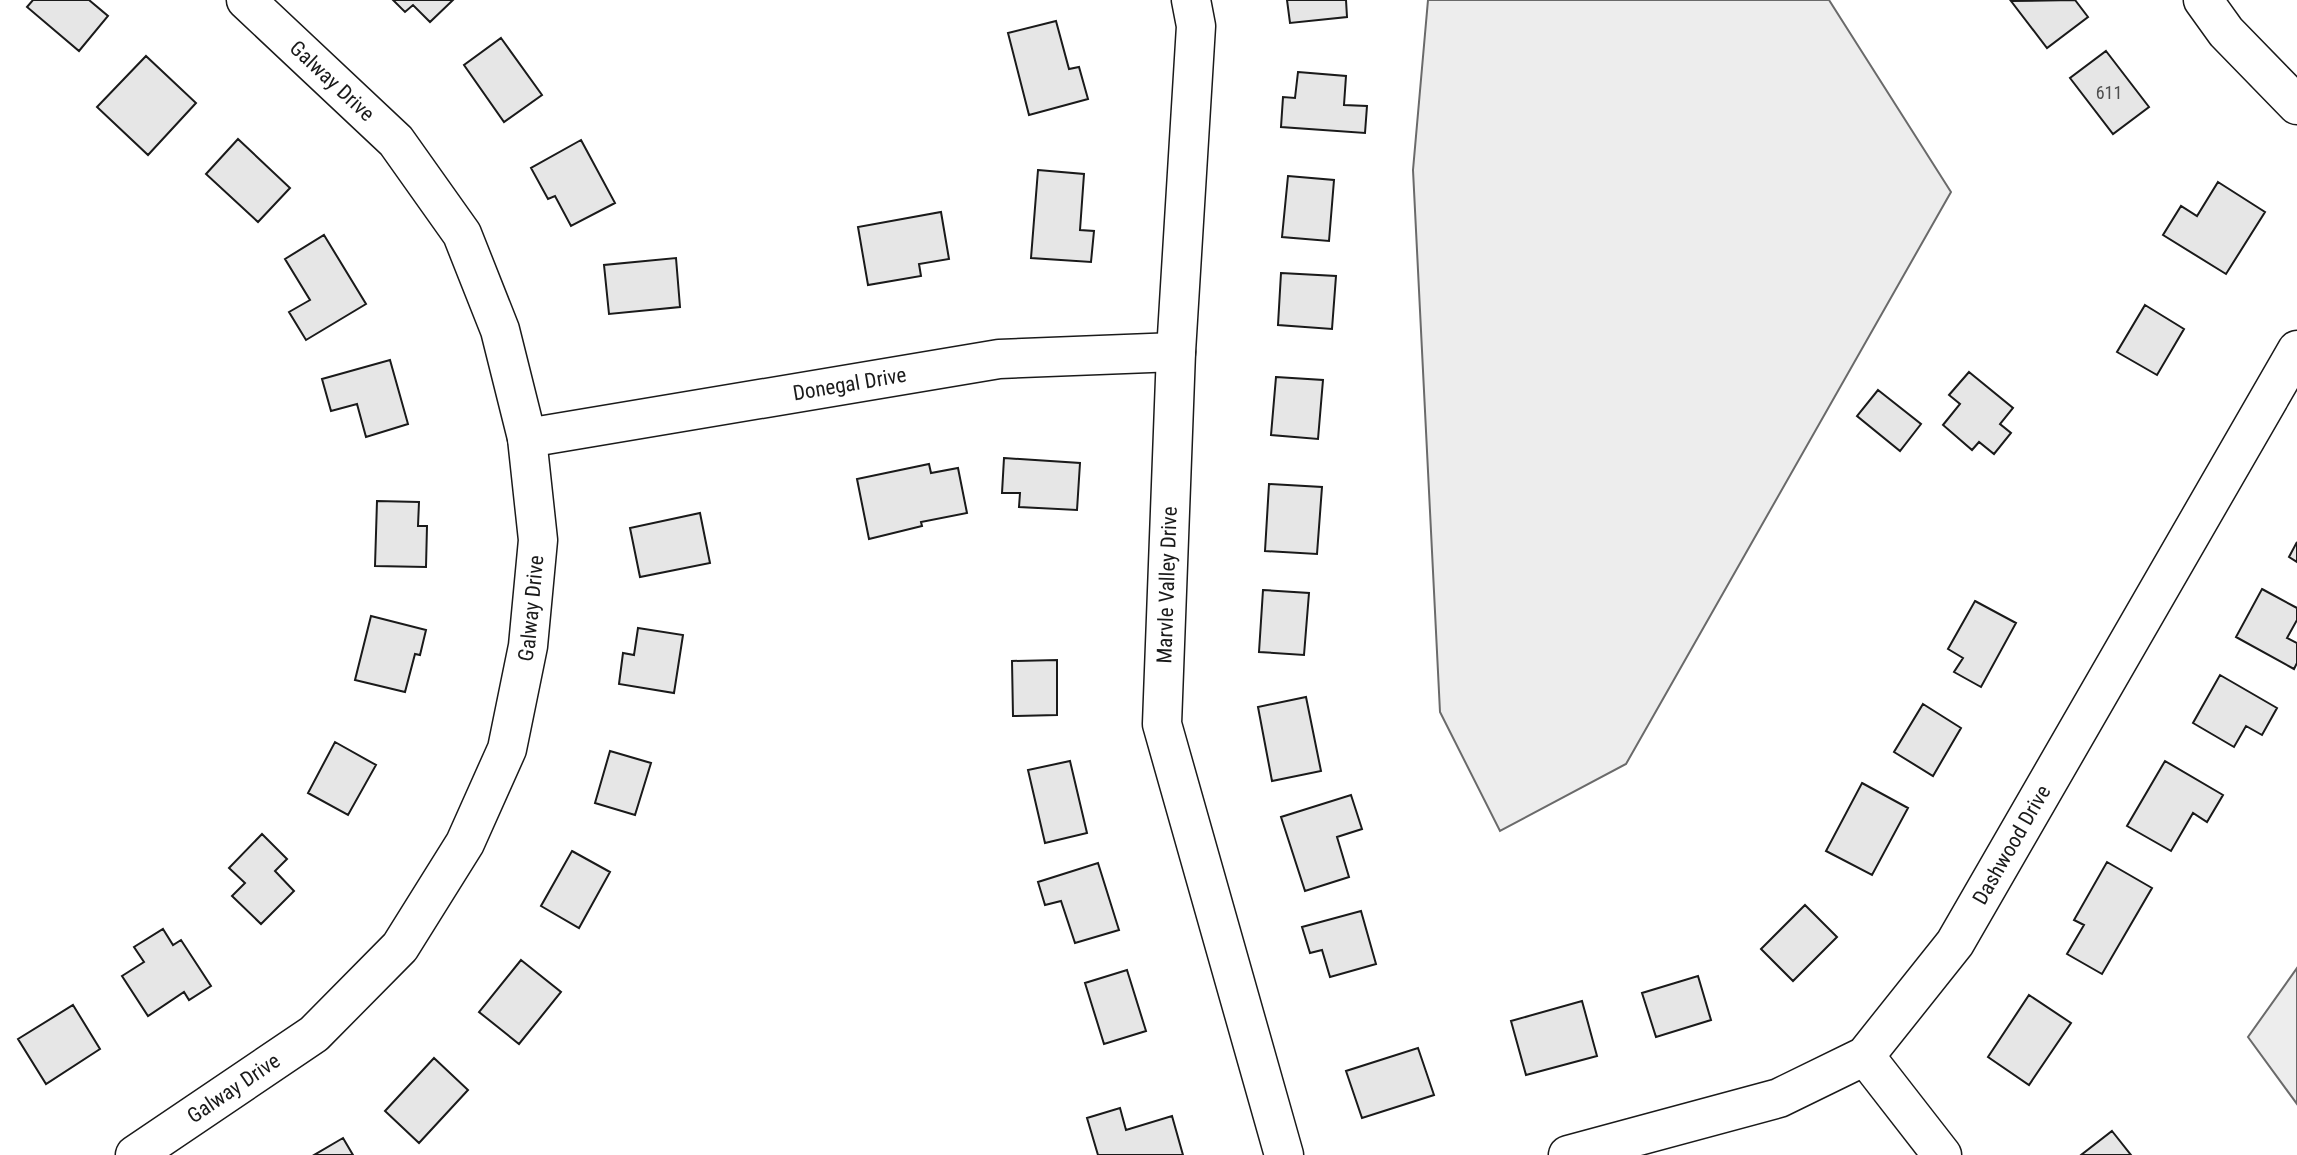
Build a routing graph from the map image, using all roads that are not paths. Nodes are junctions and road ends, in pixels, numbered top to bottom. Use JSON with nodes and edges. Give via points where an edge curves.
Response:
{"nodes":[{"id":1,"x":246,"y":0,"type":"edge"},
{"id":2,"x":1191,"y":0,"type":"edge"},
{"id":3,"x":2203,"y":0,"type":"edge"},
{"id":4,"x":2297,"y":105,"type":"edge"},
{"id":5,"x":2297,"y":350,"type":"edge"},
{"id":6,"x":1176,"y":352,"type":"junction"},
{"id":7,"x":527,"y":438,"type":"junction"},
{"id":8,"x":1865,"y":1056,"type":"junction"},
{"id":9,"x":135,"y":1155,"type":"edge"},
{"id":10,"x":1284,"y":1155,"type":"edge"},
{"id":11,"x":1568,"y":1155,"type":"edge"},
{"id":12,"x":1942,"y":1155,"type":"edge"}],
"edges":[{"from":1,"to":7,"type":"street","name":"Galway Drive","via":[[396,141],[462,234],[500,330]]},
{"from":2,"to":6,"type":"street","name":"Marvle Valley Drive","via":[[1196,26]]},
{"from":3,"to":4,"type":"street","via":[[2226,32]]},
{"from":5,"to":8,"type":"street","name":"Dashwood Drive","via":[[1955,943]]},
{"from":6,"to":7,"type":"street","name":"Donegal Drive","via":[[999,359]]},
{"from":6,"to":10,"type":"street","name":"Marvle Valley Drive","via":[[1162,724]]},
{"from":7,"to":9,"type":"street","name":"Galway Drive","via":[[538,540],[528,646],[507,750],[465,843],[400,947],[314,1034]]},
{"from":8,"to":11,"type":"street","name":"Dashwood Drive","via":[[1779,1098]]},
{"from":8,"to":12,"type":"street"}]}
